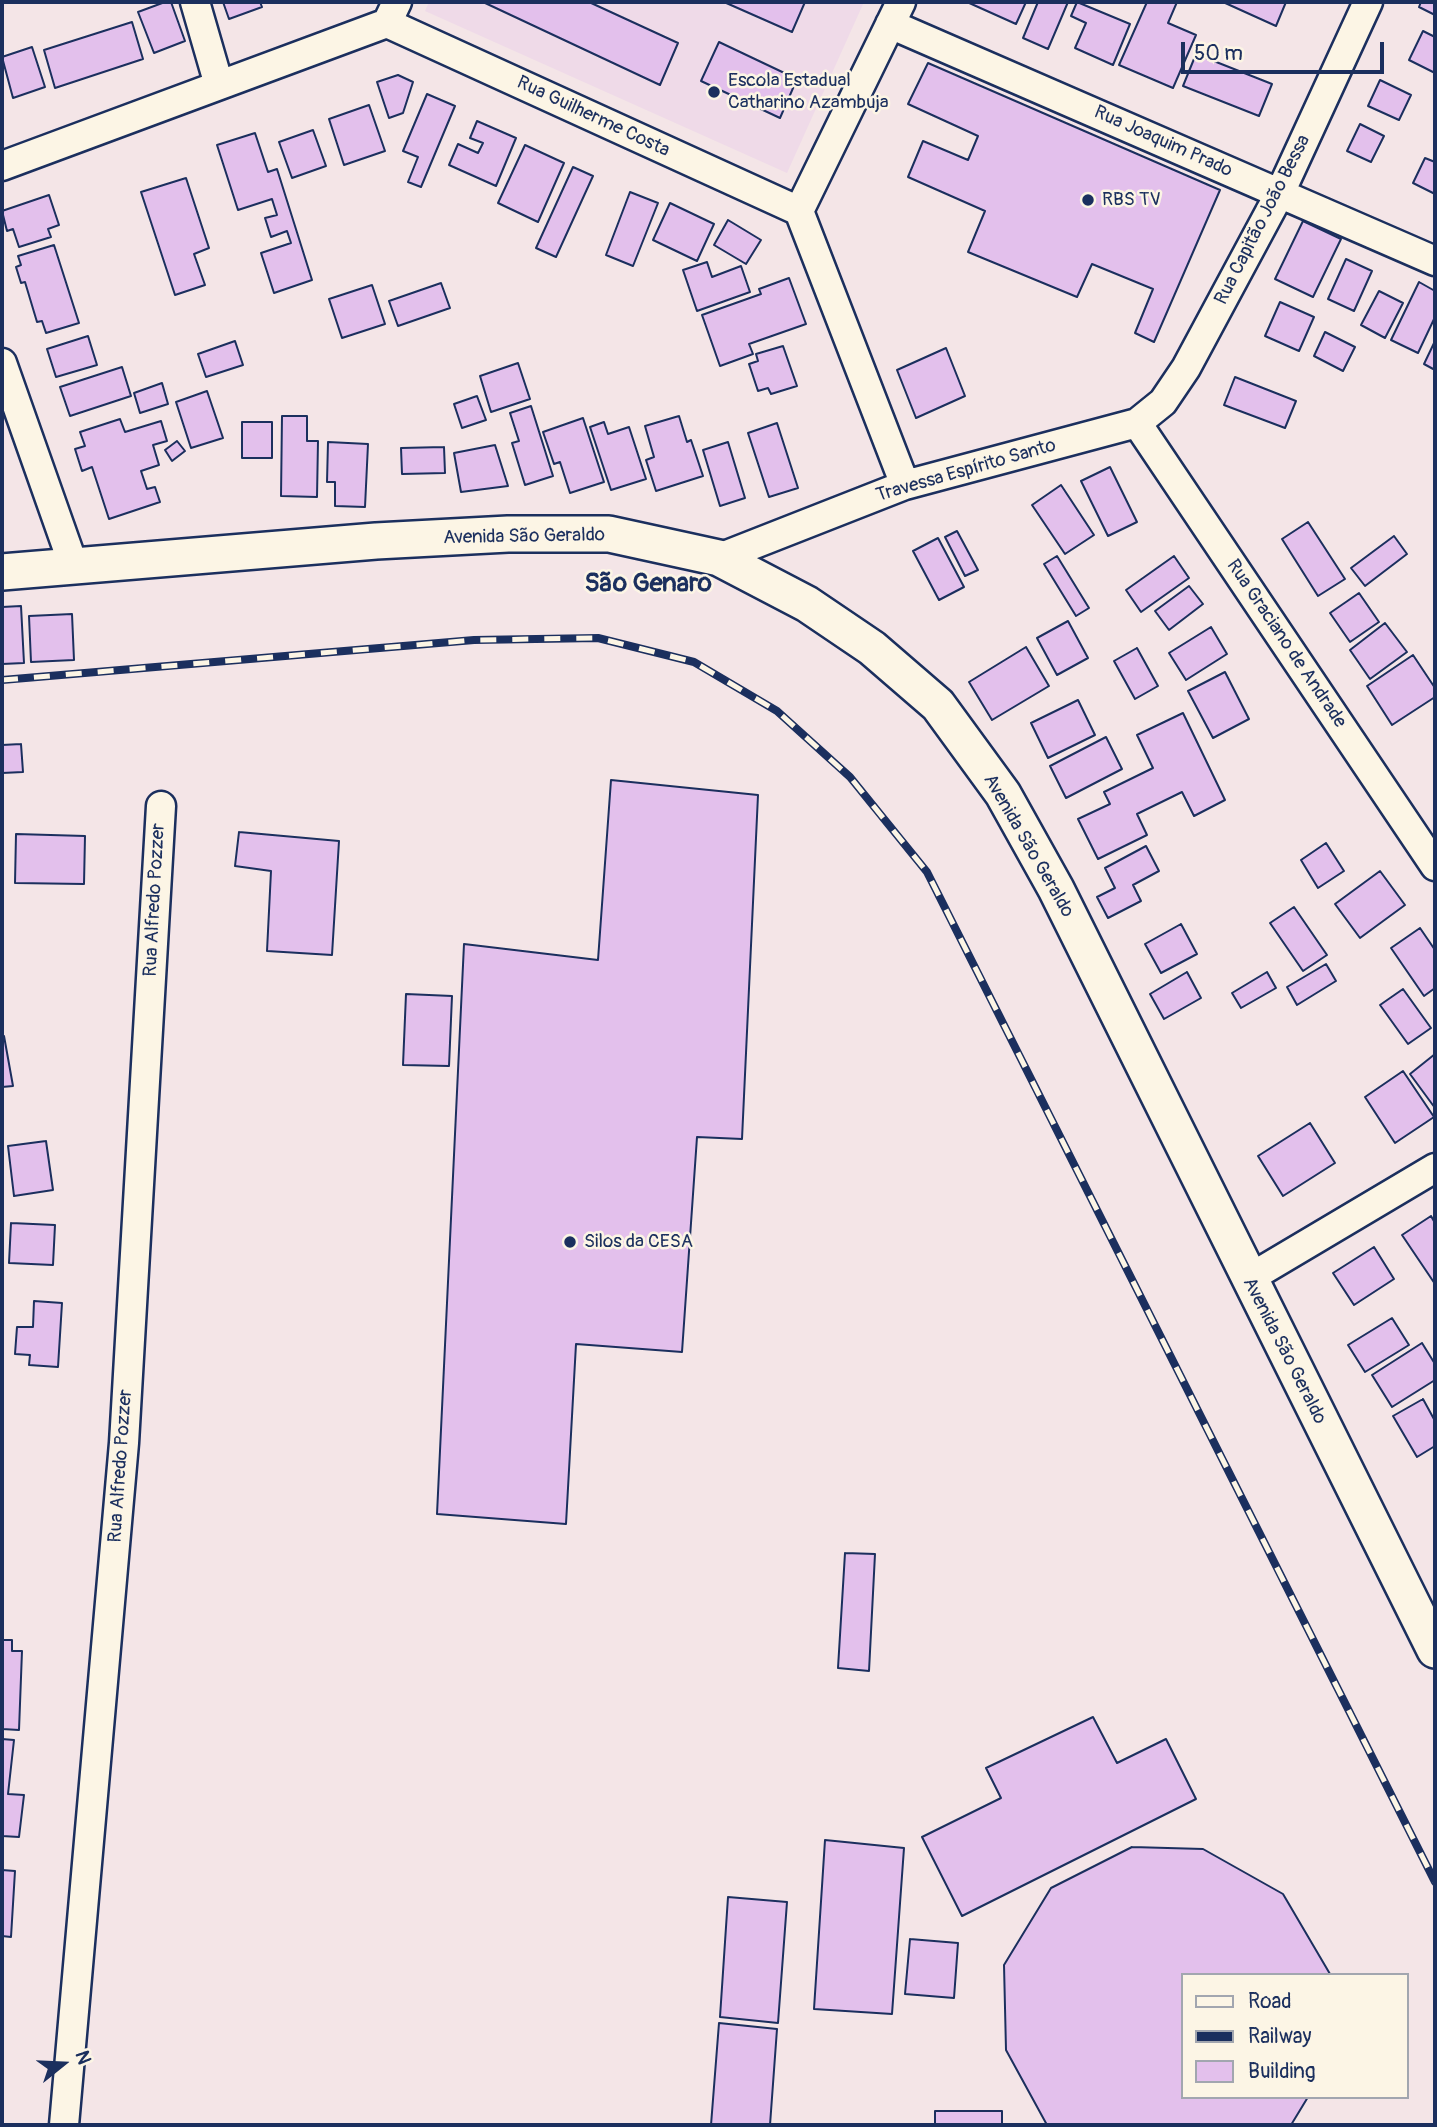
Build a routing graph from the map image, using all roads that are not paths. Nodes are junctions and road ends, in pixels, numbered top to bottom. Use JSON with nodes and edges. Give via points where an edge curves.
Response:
{"nodes":[{"id":1,"x":195,"y":2,"type":"edge"},
{"id":2,"x":1368,"y":2,"type":"edge"},
{"id":3,"x":392,"y":12,"type":"edge"},
{"id":4,"x":895,"y":13,"type":"edge"},
{"id":5,"x":219,"y":85,"type":"junction"},
{"id":6,"x":2,"y":166,"type":"edge"},
{"id":7,"x":1280,"y":193,"type":"junction"},
{"id":8,"x":799,"y":211,"type":"junction"},
{"id":9,"x":1435,"y":261,"type":"edge"},
{"id":10,"x":2,"y":362,"type":"edge"},
{"id":11,"x":1137,"y":423,"type":"junction"},
{"id":12,"x":905,"y":485,"type":"junction"},
{"id":13,"x":719,"y":558,"type":"junction"},
{"id":14,"x":73,"y":564,"type":"junction"},
{"id":15,"x":2,"y":572,"type":"edge"},
{"id":16,"x":161,"y":806,"type":"dead end"},
{"id":17,"x":1435,"y":866,"type":"edge"},
{"id":18,"x":1435,"y":1168,"type":"edge"},
{"id":19,"x":1248,"y":1279,"type":"junction"},
{"id":20,"x":1435,"y":1650,"type":"edge"},
{"id":21,"x":64,"y":2125,"type":"edge"}],
"edges":[{"from":1,"to":5,"type":"street"},
{"from":2,"to":7,"type":"street","name":"Rua Capitão João Bessa"},
{"from":3,"to":5,"type":"street","name":"Rua Guilherme Costa"},
{"from":3,"to":8,"type":"street","name":"Rua Guilherme Costa"},
{"from":4,"to":7,"type":"street","name":"Rua Joaquim Prado"},
{"from":4,"to":8,"type":"street"},
{"from":5,"to":6,"type":"street","name":"Rua Guilherme Costa"},
{"from":7,"to":9,"type":"street","name":"Rua Joaquim Prado"},
{"from":7,"to":11,"type":"street","name":"Rua Capitão João Bessa","via":[[1186,368],[1163,402]]},
{"from":8,"to":12,"type":"street"},
{"from":10,"to":14,"type":"street"},
{"from":11,"to":12,"type":"street","name":"Travessa Espírito Santo"},
{"from":11,"to":17,"type":"street","name":"Rua Graciano de Andrade"},
{"from":12,"to":13,"type":"street","name":"Travessa Espírito Santo"},
{"from":13,"to":14,"type":"street","name":"Avenida São Geraldo","via":[[609,534],[508,534]]},
{"from":13,"to":19,"type":"street","name":"Avenida São Geraldo","via":[[807,604],[872,648],[937,705],[995,783],[1056,889]]},
{"from":14,"to":15,"type":"street","name":"Avenida São Geraldo"},
{"from":16,"to":21,"type":"street","name":"Rua Alfredo Pozzer","via":[[124,1443]]},
{"from":18,"to":19,"type":"street"},
{"from":19,"to":20,"type":"street","name":"Avenida São Geraldo"}]}
